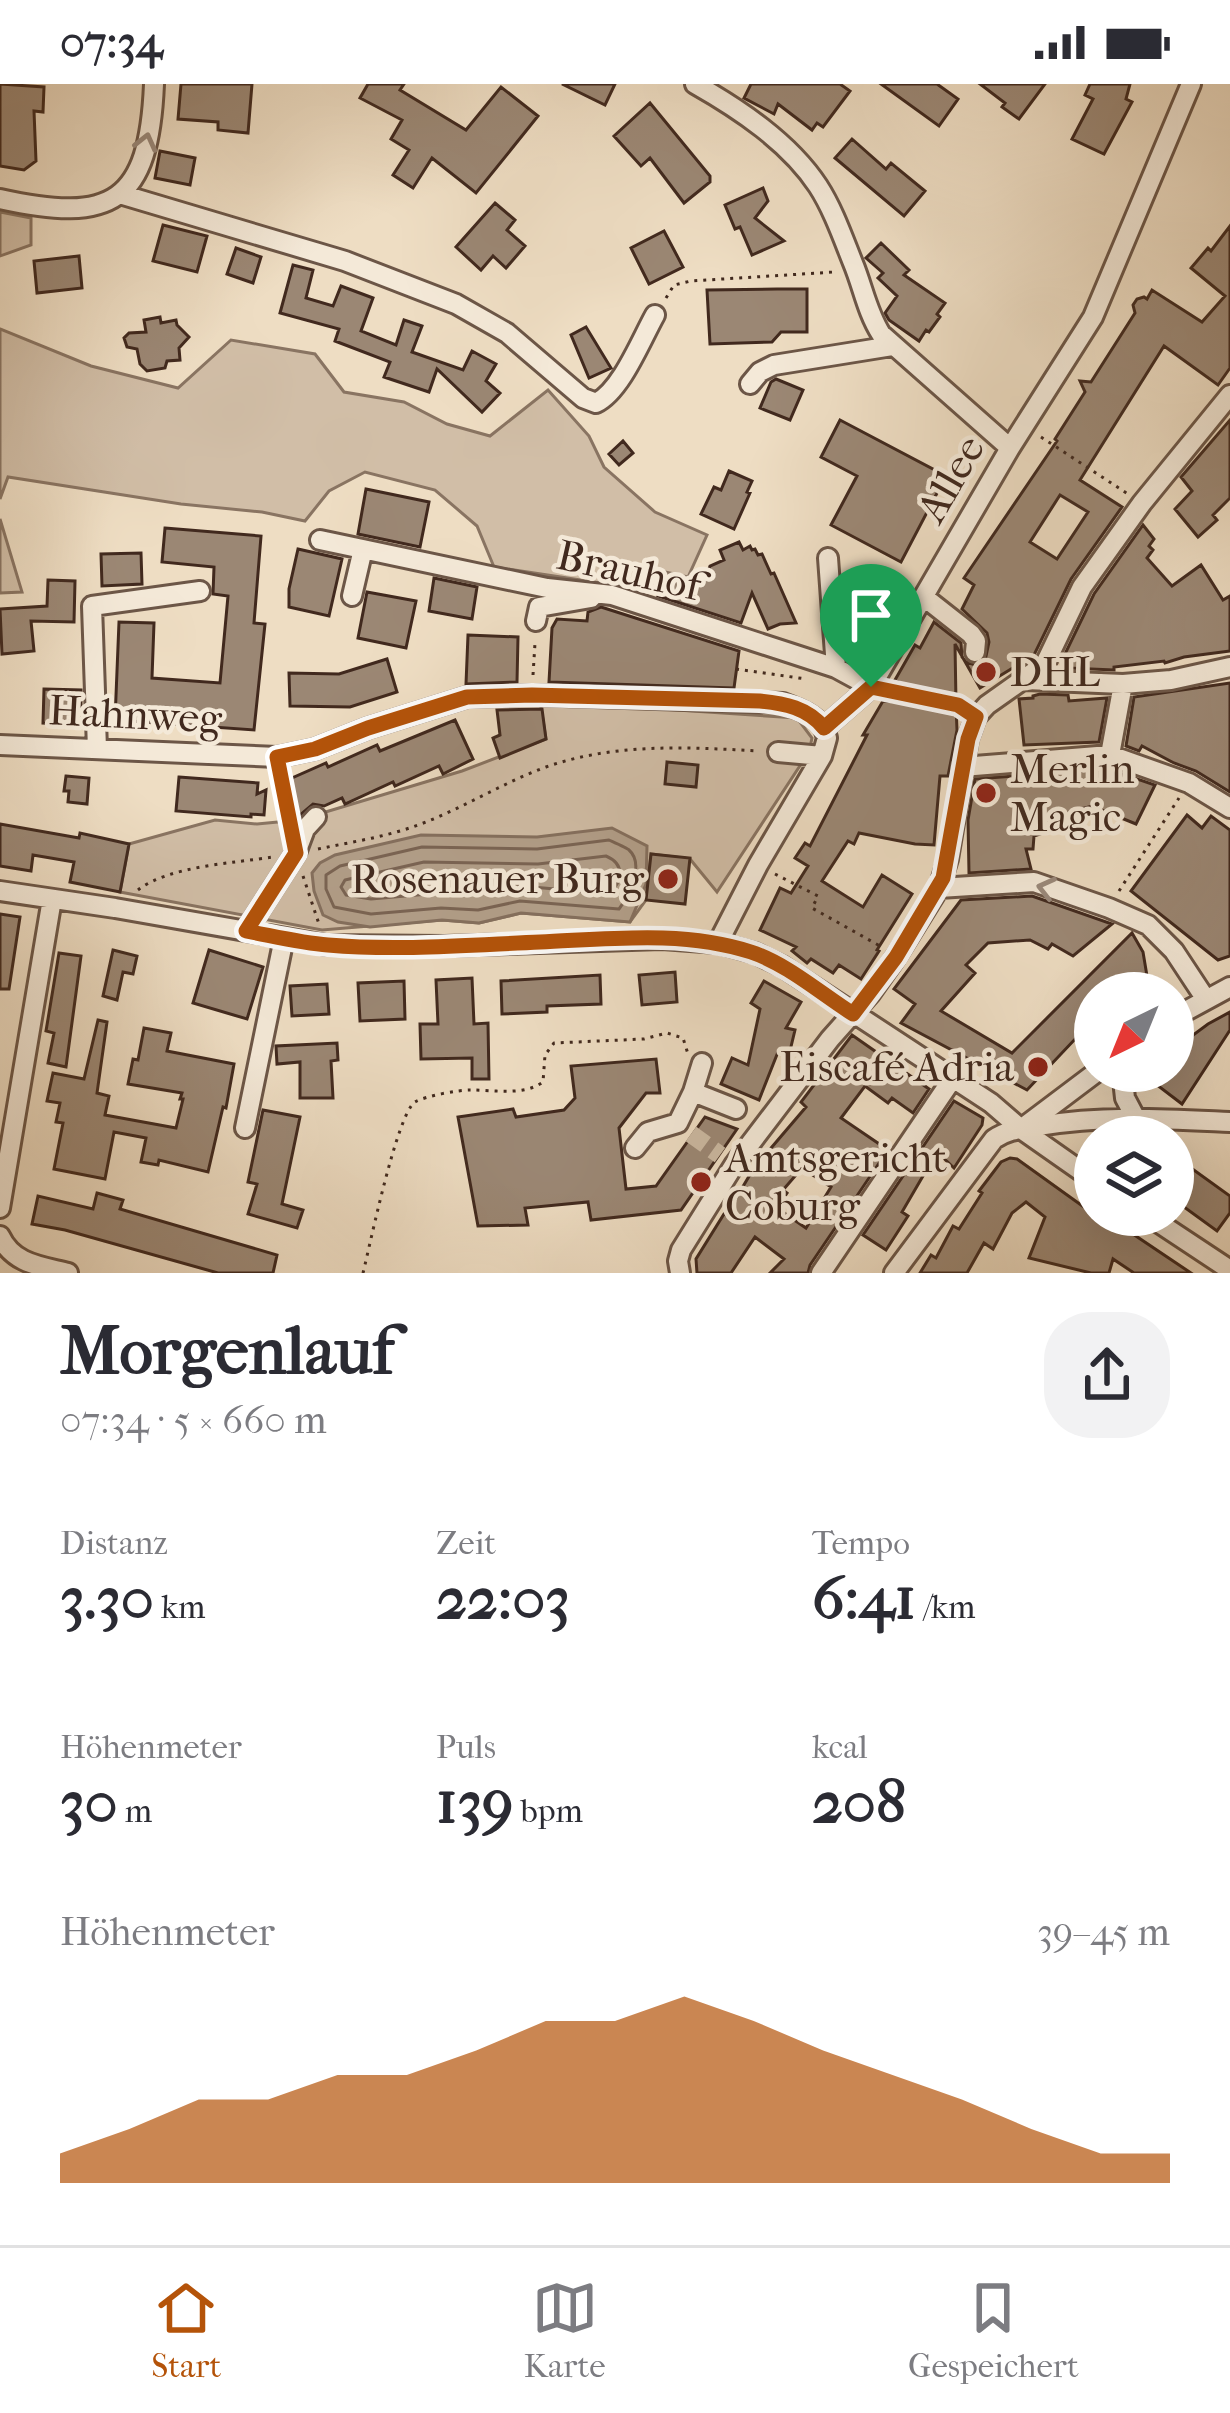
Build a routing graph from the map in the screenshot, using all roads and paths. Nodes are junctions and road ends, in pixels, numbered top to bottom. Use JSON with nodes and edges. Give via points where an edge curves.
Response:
{"nodes":[{"id":1,"x":154,"y":84,"type":"edge"},
{"id":2,"x":695,"y":84,"type":"edge"},
{"id":3,"x":1191,"y":84,"type":"edge"},
{"id":4,"x":120,"y":194,"type":"junction"},
{"id":5,"x":0,"y":199,"type":"edge"},
{"id":6,"x":856,"y":270,"type":"junction"},
{"id":7,"x":655,"y":315,"type":"joint"},
{"id":8,"x":892,"y":346,"type":"junction"},
{"id":9,"x":750,"y":384,"type":"dead end"},
{"id":10,"x":1230,"y":394,"type":"edge"},
{"id":11,"x":1024,"y":426,"type":"junction"},
{"id":12,"x":1010,"y":448,"type":"junction"},
{"id":13,"x":1142,"y":503,"type":"junction"},
{"id":14,"x":320,"y":540,"type":"dead end"},
{"id":15,"x":363,"y":549,"type":"junction"},
{"id":16,"x":828,"y":558,"type":"dead end"},
{"id":17,"x":200,"y":591,"type":"dead end"},
{"id":18,"x":612,"y":595,"type":"junction"},
{"id":19,"x":352,"y":596,"type":"dead end"},
{"id":20,"x":924,"y":597,"type":"junction"},
{"id":21,"x":536,"y":622,"type":"dead end"},
{"id":22,"x":535,"y":645,"type":"dead end"},
{"id":23,"x":975,"y":652,"type":"dead end"},
{"id":24,"x":1230,"y":667,"type":"edge"},
{"id":25,"x":836,"y":668,"type":"junction"},
{"id":26,"x":736,"y":669,"type":"dead end"},
{"id":27,"x":802,"y":679,"type":"dead end"},
{"id":28,"x":1026,"y":680,"type":"junction"},
{"id":29,"x":533,"y":682,"type":"dead end"},
{"id":30,"x":1123,"y":684,"type":"junction"},
{"id":31,"x":871,"y":687,"type":"junction"},
{"id":32,"x":976,"y":717,"type":"junction"},
{"id":33,"x":824,"y":728,"type":"junction"},
{"id":34,"x":0,"y":745,"type":"edge"},
{"id":35,"x":97,"y":749,"type":"junction"},
{"id":36,"x":778,"y":752,"type":"joint"},
{"id":37,"x":1110,"y":755,"type":"junction"},
{"id":38,"x":822,"y":756,"type":"junction"},
{"id":39,"x":277,"y":757,"type":"junction"},
{"id":40,"x":962,"y":767,"type":"junction"},
{"id":41,"x":1189,"y":783,"type":"junction"},
{"id":42,"x":1230,"y":808,"type":"edge"},
{"id":43,"x":316,"y":818,"type":"dead end"},
{"id":44,"x":296,"y":853,"type":"junction"},
{"id":45,"x":779,"y":877,"type":"dead end"},
{"id":46,"x":938,"y":888,"type":"junction"},
{"id":47,"x":0,"y":891,"type":"edge"},
{"id":48,"x":52,"y":899,"type":"junction"},
{"id":49,"x":115,"y":908,"type":"junction"},
{"id":50,"x":1108,"y":908,"type":"junction"},
{"id":51,"x":246,"y":931,"type":"junction"},
{"id":52,"x":284,"y":938,"type":"junction"},
{"id":53,"x":718,"y":943,"type":"junction"},
{"id":54,"x":326,"y":945,"type":"junction"},
{"id":55,"x":896,"y":957,"type":"junction"},
{"id":56,"x":1230,"y":987,"type":"edge"},
{"id":57,"x":1205,"y":998,"type":"junction"},
{"id":58,"x":1194,"y":1005,"type":"edge"},
{"id":59,"x":853,"y":1014,"type":"junction"},
{"id":60,"x":702,"y":1063,"type":"joint"},
{"id":61,"x":952,"y":1078,"type":"junction"},
{"id":62,"x":1074,"y":1089,"type":"edge"},
{"id":63,"x":693,"y":1091,"type":"junction"},
{"id":64,"x":736,"y":1109,"type":"dead end"},
{"id":65,"x":1074,"y":1120,"type":"edge"},
{"id":66,"x":1194,"y":1120,"type":"edge"},
{"id":67,"x":1230,"y":1122,"type":"edge"},
{"id":68,"x":245,"y":1128,"type":"dead end"},
{"id":69,"x":1021,"y":1129,"type":"junction"},
{"id":70,"x":635,"y":1148,"type":"dead end"},
{"id":71,"x":1074,"y":1166,"type":"edge"},
{"id":72,"x":0,"y":1208,"type":"edge"},
{"id":73,"x":1179,"y":1236,"type":"edge"},
{"id":74,"x":2,"y":1247,"type":"edge"},
{"id":75,"x":1230,"y":1270,"type":"edge"},
{"id":76,"x":68,"y":1273,"type":"edge"},
{"id":77,"x":363,"y":1273,"type":"edge"},
{"id":78,"x":680,"y":1273,"type":"edge"},
{"id":79,"x":821,"y":1273,"type":"edge"},
{"id":80,"x":895,"y":1273,"type":"edge"}],
"edges":[{"from":4,"to":1,"type":"street","one_way":true,"via":[[145,156]]},
{"from":2,"to":6,"type":"street","via":[[799,162]]},
{"from":3,"to":11,"type":"street","name":"Allee","via":[[1093,317]]},
{"from":4,"to":5,"type":"street","via":[[78,210]]},
{"from":4,"to":7,"type":"street","via":[[346,261],[456,304],[596,403],[621,377]]},
{"from":6,"to":7,"type":"path","via":[[691,280],[674,285]]},
{"from":6,"to":8,"type":"street","via":[[872,320]]},
{"from":8,"to":9,"type":"street","via":[[774,365]]},
{"from":8,"to":12,"type":"street"},
{"from":10,"to":13,"type":"street"},
{"from":11,"to":12,"type":"street","name":"Allee"},
{"from":11,"to":13,"type":"path"},
{"from":12,"to":20,"type":"street","name":"Allee"},
{"from":13,"to":28,"type":"street","via":[[1082,587],[1045,664]]},
{"from":14,"to":15,"type":"street","name":"Brauhof"},
{"from":15,"to":18,"type":"street","name":"Brauhof"},
{"from":15,"to":19,"type":"street"},
{"from":16,"to":25,"type":"street"},
{"from":17,"to":35,"type":"street","via":[[92,606]]},
{"from":18,"to":21,"type":"street","via":[[539,607]]},
{"from":18,"to":25,"type":"street","name":"Brauhof"},
{"from":20,"to":23,"type":"street","via":[[971,634]]},
{"from":20,"to":31,"type":"street","name":"Allee"},
{"from":22,"to":29,"type":"path"},
{"from":24,"to":30,"type":"street"},
{"from":25,"to":31,"type":"street","name":"Brauhof"},
{"from":26,"to":27,"type":"path"},
{"from":28,"to":30,"type":"street"},
{"from":28,"to":32,"type":"street"},
{"from":30,"to":37,"type":"street"},
{"from":31,"to":32,"type":"path","via":[[958,705]]},
{"from":31,"to":33,"type":"street","name":"Allee"},
{"from":32,"to":40,"type":"street"},
{"from":33,"to":38,"type":"street"},
{"from":33,"to":39,"type":"street","name":"Hahnweg","via":[[804,711],[760,701],[467,697]]},
{"from":34,"to":35,"type":"street","name":"Hahnweg"},
{"from":35,"to":39,"type":"street","name":"Hahnweg"},
{"from":36,"to":38,"type":"street"},
{"from":36,"to":44,"type":"path","via":[[677,746],[591,756],[546,767],[416,826]]},
{"from":37,"to":40,"type":"street"},
{"from":37,"to":41,"type":"street"},
{"from":38,"to":53,"type":"street"},
{"from":39,"to":44,"type":"path"},
{"from":40,"to":46,"type":"street"},
{"from":41,"to":42,"type":"street"},
{"from":41,"to":50,"type":"path"},
{"from":43,"to":44,"type":"street"},
{"from":44,"to":49,"type":"path","via":[[148,883]]},
{"from":44,"to":51,"type":"street"},
{"from":44,"to":54,"type":"path"},
{"from":45,"to":55,"type":"path","via":[[818,896],[812,908]]},
{"from":50,"to":46,"type":"street","one_way":true,"via":[[1034,882]]},
{"from":46,"to":55,"type":"street"},
{"from":47,"to":48,"type":"street"},
{"from":48,"to":49,"type":"street"},
{"from":48,"to":72,"type":"street"},
{"from":49,"to":51,"type":"street"},
{"from":50,"to":57,"type":"street","via":[[1153,919]]},
{"from":51,"to":52,"type":"street"},
{"from":52,"to":54,"type":"street"},
{"from":52,"to":68,"type":"street"},
{"from":53,"to":54,"type":"street"},
{"from":53,"to":59,"type":"street","via":[[782,966]]},
{"from":55,"to":59,"type":"street"},
{"from":56,"to":57,"type":"street"},
{"from":57,"to":58,"type":"street"},
{"from":59,"to":61,"type":"street"},
{"from":59,"to":78,"type":"street","via":[[727,1160],[681,1250]]},
{"from":60,"to":63,"type":"street"},
{"from":60,"to":77,"type":"path","via":[[686,1053],[683,1038],[667,1033],[554,1043],[543,1082],[533,1089],[461,1090],[416,1102],[397,1141]]},
{"from":61,"to":69,"type":"street"},
{"from":61,"to":79,"type":"street"},
{"from":62,"to":69,"type":"street"},
{"from":63,"to":64,"type":"street"},
{"from":63,"to":70,"type":"street","via":[[685,1128],[648,1132]]},
{"from":65,"to":69,"type":"street"},
{"from":66,"to":67,"type":"street"},
{"from":69,"to":71,"type":"street"},
{"from":69,"to":80,"type":"street","via":[[994,1138]]},
{"from":73,"to":75,"type":"street"},
{"from":74,"to":76,"type":"street"}]}
